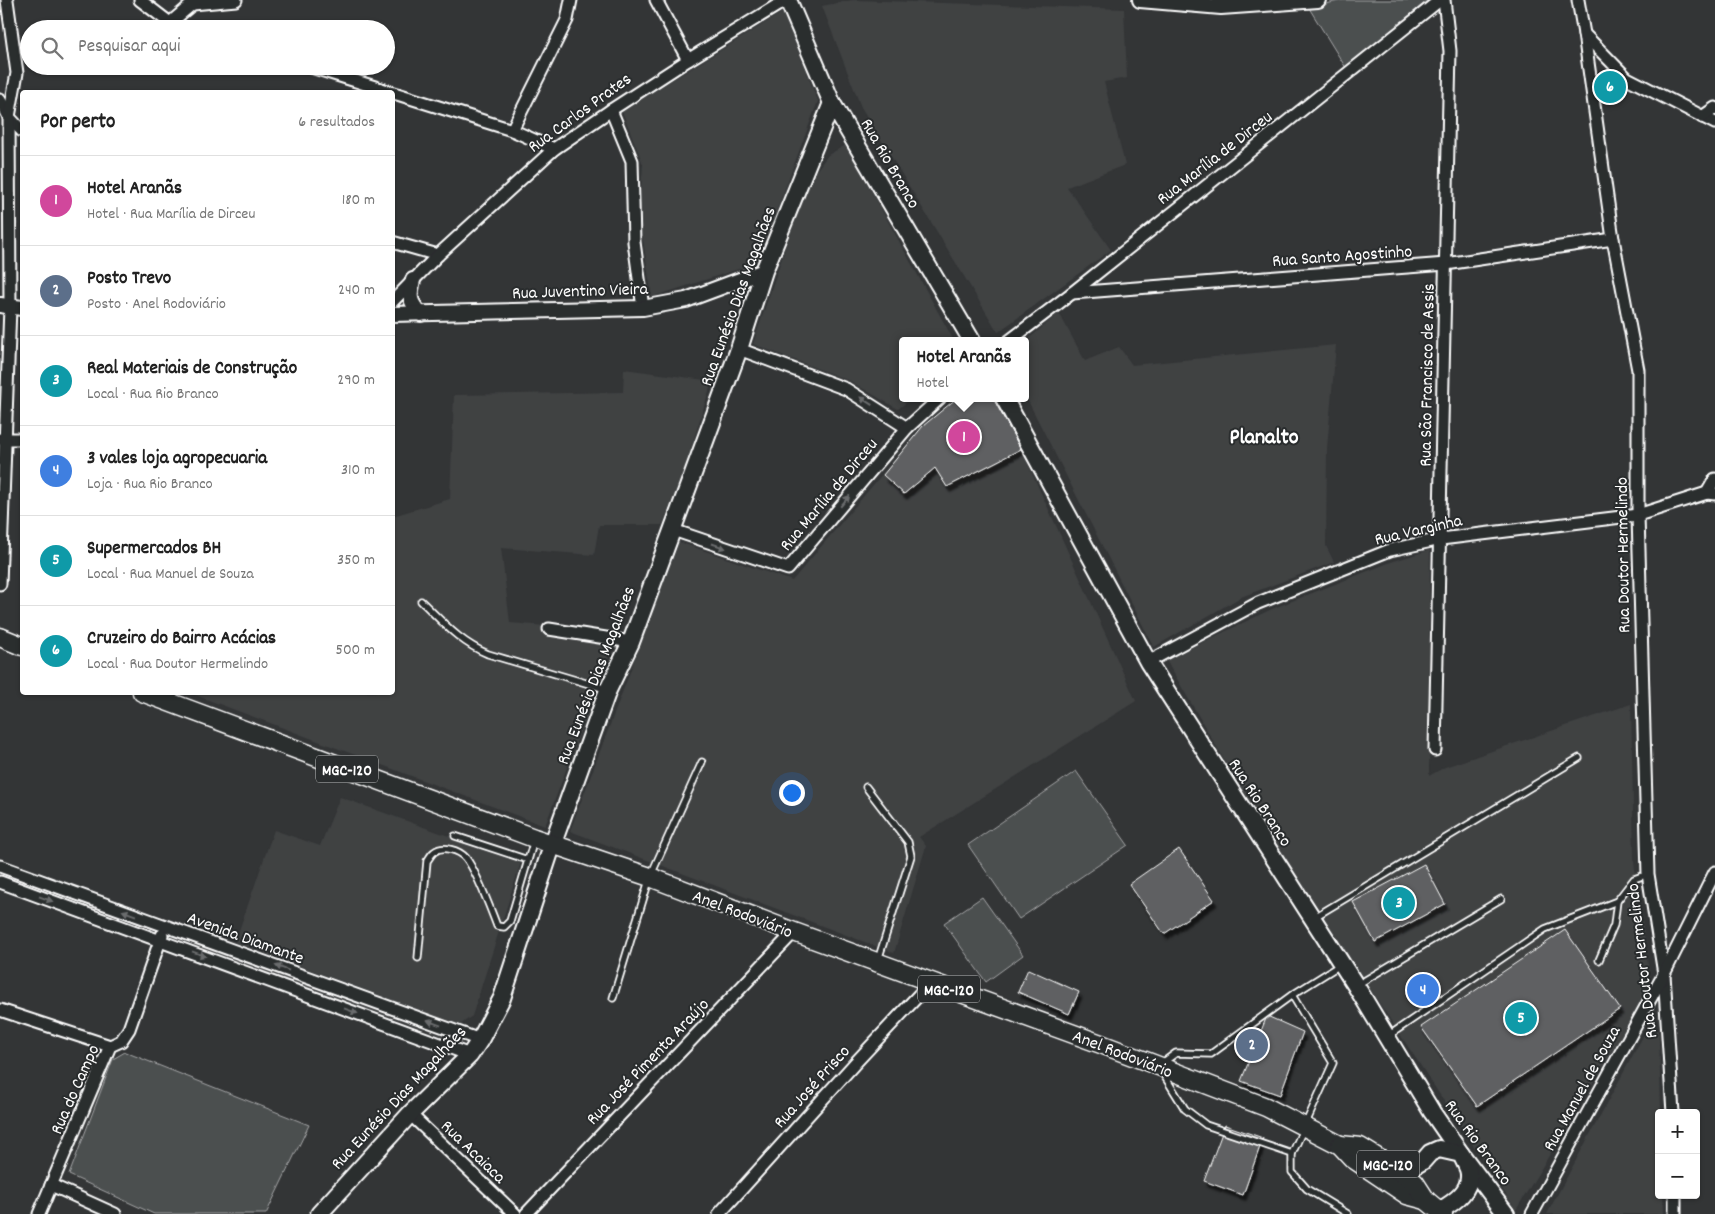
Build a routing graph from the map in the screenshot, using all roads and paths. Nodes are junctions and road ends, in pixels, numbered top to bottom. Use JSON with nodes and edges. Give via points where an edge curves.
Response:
{"nodes":[{"id":1,"x":7,"y":0,"type":"edge"},
{"id":2,"x":140,"y":0,"type":"edge"},
{"id":3,"x":236,"y":0,"type":"edge"},
{"id":4,"x":571,"y":0,"type":"edge"},
{"id":5,"x":656,"y":0,"type":"edge"},
{"id":6,"x":787,"y":0,"type":"edge"},
{"id":7,"x":1140,"y":0,"type":"edge"},
{"id":8,"x":1318,"y":0,"type":"edge"},
{"id":9,"x":1442,"y":0,"type":"edge"},
{"id":10,"x":1578,"y":0,"type":"edge"},
{"id":11,"x":195,"y":2,"type":"edge"},
{"id":12,"x":166,"y":20,"type":"edge"},
{"id":13,"x":174,"y":20,"type":"edge"},
{"id":14,"x":1584,"y":34,"type":"junction"},
{"id":15,"x":688,"y":60,"type":"junction"},
{"id":16,"x":337,"y":75,"type":"edge"},
{"id":17,"x":384,"y":90,"type":"edge"},
{"id":18,"x":395,"y":93,"type":"edge"},
{"id":19,"x":0,"y":100,"type":"edge"},
{"id":20,"x":832,"y":103,"type":"junction"},
{"id":21,"x":1715,"y":108,"type":"edge"},
{"id":22,"x":611,"y":110,"type":"junction"},
{"id":23,"x":1702,"y":117,"type":"junction"},
{"id":24,"x":4,"y":118,"type":"edge"},
{"id":25,"x":1715,"y":123,"type":"edge"},
{"id":26,"x":20,"y":130,"type":"edge"},
{"id":27,"x":512,"y":130,"type":"junction"},
{"id":28,"x":554,"y":149,"type":"junction"},
{"id":29,"x":1613,"y":239,"type":"junction"},
{"id":30,"x":395,"y":243,"type":"edge"},
{"id":31,"x":438,"y":255,"type":"junction"},
{"id":32,"x":1446,"y":264,"type":"junction"},
{"id":33,"x":764,"y":271,"type":"junction"},
{"id":34,"x":413,"y":280,"type":"junction"},
{"id":35,"x":1072,"y":293,"type":"junction"},
{"id":36,"x":395,"y":299,"type":"edge"},
{"id":37,"x":11,"y":306,"type":"edge"},
{"id":38,"x":643,"y":308,"type":"junction"},
{"id":39,"x":395,"y":314,"type":"edge"},
{"id":40,"x":421,"y":314,"type":"junction"},
{"id":41,"x":970,"y":337,"type":"edge"},
{"id":42,"x":1014,"y":337,"type":"edge"},
{"id":43,"x":739,"y":349,"type":"junction"},
{"id":44,"x":936,"y":402,"type":"edge"},
{"id":45,"x":1006,"y":402,"type":"edge"},
{"id":46,"x":907,"y":428,"type":"junction"},
{"id":47,"x":2,"y":439,"type":"edge"},
{"id":48,"x":20,"y":439,"type":"edge"},
{"id":49,"x":1715,"y":479,"type":"edge"},
{"id":50,"x":1711,"y":494,"type":"edge"},
{"id":51,"x":1638,"y":515,"type":"junction"},
{"id":52,"x":673,"y":530,"type":"junction"},
{"id":53,"x":1441,"y":538,"type":"junction"},
{"id":54,"x":0,"y":584,"type":"edge"},
{"id":55,"x":421,"y":601,"type":"dead end"},
{"id":56,"x":549,"y":629,"type":"dead end"},
{"id":57,"x":0,"y":637,"type":"edge"},
{"id":58,"x":631,"y":642,"type":"junction"},
{"id":59,"x":20,"y":645,"type":"edge"},
{"id":60,"x":1148,"y":662,"type":"junction"},
{"id":61,"x":608,"y":690,"type":"junction"},
{"id":62,"x":150,"y":695,"type":"edge"},
{"id":63,"x":1435,"y":750,"type":"dead end"},
{"id":64,"x":1578,"y":758,"type":"dead end"},
{"id":65,"x":702,"y":762,"type":"dead end"},
{"id":66,"x":866,"y":787,"type":"dead end"},
{"id":67,"x":455,"y":836,"type":"dead end"},
{"id":68,"x":534,"y":838,"type":"junction"},
{"id":69,"x":553,"y":843,"type":"junction"},
{"id":70,"x":528,"y":860,"type":"junction"},
{"id":71,"x":0,"y":866,"type":"edge"},
{"id":72,"x":1715,"y":872,"type":"edge"},
{"id":73,"x":1648,"y":874,"type":"junction"},
{"id":74,"x":650,"y":877,"type":"junction"},
{"id":75,"x":0,"y":882,"type":"edge"},
{"id":76,"x":1501,"y":899,"type":"dead end"},
{"id":77,"x":1616,"y":901,"type":"junction"},
{"id":78,"x":1312,"y":919,"type":"junction"},
{"id":79,"x":166,"y":926,"type":"junction"},
{"id":80,"x":794,"y":932,"type":"junction"},
{"id":81,"x":160,"y":940,"type":"junction"},
{"id":82,"x":418,"y":958,"type":"dead end"},
{"id":83,"x":1599,"y":960,"type":"dead end"},
{"id":84,"x":878,"y":962,"type":"junction"},
{"id":85,"x":1341,"y":964,"type":"junction"},
{"id":86,"x":1664,"y":974,"type":"junction"},
{"id":87,"x":931,"y":982,"type":"junction"},
{"id":88,"x":1356,"y":986,"type":"junction"},
{"id":89,"x":1292,"y":995,"type":"junction"},
{"id":90,"x":613,"y":998,"type":"dead end"},
{"id":91,"x":0,"y":1010,"type":"edge"},
{"id":92,"x":1386,"y":1037,"type":"junction"},
{"id":93,"x":480,"y":1040,"type":"junction"},
{"id":94,"x":110,"y":1046,"type":"junction"},
{"id":95,"x":470,"y":1055,"type":"junction"},
{"id":96,"x":1158,"y":1066,"type":"junction"},
{"id":97,"x":1673,"y":1109,"type":"edge"},
{"id":98,"x":1432,"y":1112,"type":"junction"},
{"id":99,"x":410,"y":1114,"type":"junction"},
{"id":100,"x":1303,"y":1128,"type":"junction"},
{"id":101,"x":1340,"y":1145,"type":"junction"},
{"id":102,"x":1292,"y":1154,"type":"junction"},
{"id":103,"x":1430,"y":1154,"type":"junction"},
{"id":104,"x":1461,"y":1154,"type":"junction"},
{"id":105,"x":1398,"y":1171,"type":"junction"},
{"id":106,"x":51,"y":1185,"type":"junction"},
{"id":107,"x":1675,"y":1199,"type":"edge"},
{"id":108,"x":1436,"y":1210,"type":"edge"},
{"id":109,"x":39,"y":1214,"type":"edge"},
{"id":110,"x":116,"y":1214,"type":"edge"},
{"id":111,"x":319,"y":1214,"type":"edge"},
{"id":112,"x":514,"y":1214,"type":"edge"},
{"id":113,"x":526,"y":1214,"type":"edge"},
{"id":114,"x":719,"y":1214,"type":"edge"},
{"id":115,"x":1348,"y":1214,"type":"edge"},
{"id":116,"x":1506,"y":1214,"type":"edge"},
{"id":117,"x":1532,"y":1214,"type":"edge"},
{"id":118,"x":1675,"y":1214,"type":"edge"}],
"edges":[{"from":1,"to":24,"type":"street","via":[[17,72]]},
{"from":2,"to":12,"type":"street"},
{"from":3,"to":11,"type":"street"},
{"from":4,"to":27,"type":"street","via":[[566,20]]},
{"from":5,"to":15,"type":"street"},
{"from":6,"to":15,"type":"street","name":"Rua Carlos Prates"},
{"from":6,"to":20,"type":"main road","name":"Rua Rio Branco"},
{"from":7,"to":8,"type":"street","via":[[1221,7]]},
{"from":9,"to":32,"type":"street","name":"Rua São Francisco de Assis","via":[[1450,51]]},
{"from":9,"to":35,"type":"street","name":"Rua Marília de Dirceu"},
{"from":10,"to":14,"type":"street","name":"Rua Doutor Hermelindo"},
{"from":11,"to":13,"type":"street"},
{"from":14,"to":23,"type":"street","via":[[1627,78]]},
{"from":14,"to":29,"type":"street","name":"Rua Doutor Hermelindo"},
{"from":15,"to":22,"type":"street","name":"Rua Carlos Prates"},
{"from":16,"to":17,"type":"street"},
{"from":18,"to":27,"type":"street"},
{"from":19,"to":24,"type":"street"},
{"from":20,"to":33,"type":"main road","name":"Rua Eunésio Dias Magalhães"},
{"from":20,"to":41,"type":"main road","name":"Rua Rio Branco"},
{"from":21,"to":23,"type":"street"},
{"from":22,"to":28,"type":"street","name":"Rua Carlos Prates"},
{"from":22,"to":38,"type":"street","via":[[632,161],[634,242]]},
{"from":23,"to":25,"type":"street"},
{"from":24,"to":26,"type":"street"},
{"from":24,"to":37,"type":"street"},
{"from":27,"to":28,"type":"street"},
{"from":28,"to":31,"type":"street","name":"Rua Carlos Prates"},
{"from":29,"to":32,"type":"street","name":"Rua Santo Agostinho"},
{"from":29,"to":51,"type":"street","name":"Rua Doutor Hermelindo","via":[[1638,370]]},
{"from":30,"to":31,"type":"street"},
{"from":31,"to":34,"type":"street","name":"Rua Carlos Prates"},
{"from":32,"to":35,"type":"street","name":"Rua Santo Agostinho"},
{"from":32,"to":53,"type":"street","name":"Rua São Francisco de Assis"},
{"from":33,"to":38,"type":"street","name":"Rua Juventino Vieira","via":[[686,300]]},
{"from":33,"to":43,"type":"main road","name":"Rua Eunésio Dias Magalhães"},
{"from":34,"to":36,"type":"street","name":"Rua Carlos Prates"},
{"from":34,"to":40,"type":"street","via":[[410,292],[413,305]]},
{"from":35,"to":42,"type":"street","name":"Rua Marília de Dirceu"},
{"from":37,"to":47,"type":"street"},
{"from":38,"to":40,"type":"street","name":"Rua Juventino Vieira"},
{"from":39,"to":40,"type":"street","name":"Rua Juventino Vieira"},
{"from":46,"to":43,"type":"street","one_way":true,"via":[[846,389]]},
{"from":43,"to":52,"type":"main road","name":"Rua Eunésio Dias Magalhães"},
{"from":44,"to":46,"type":"street","name":"Rua Marília de Dirceu"},
{"from":45,"to":60,"type":"main road","name":"Rua Rio Branco"},
{"from":52,"to":46,"type":"street","name":"Rua Marília de Dirceu","one_way":true,"via":[[788,569]]},
{"from":47,"to":48,"type":"street"},
{"from":47,"to":54,"type":"street"},
{"from":49,"to":50,"type":"street"},
{"from":50,"to":51,"type":"street","name":"Rua Varginha"},
{"from":51,"to":53,"type":"street","name":"Rua Varginha"},
{"from":51,"to":73,"type":"street","name":"Rua Doutor Hermelindo"},
{"from":52,"to":58,"type":"main road","name":"Rua Eunésio Dias Magalhães"},
{"from":53,"to":60,"type":"street","name":"Rua Varginha","via":[[1390,550],[1258,602]]},
{"from":53,"to":63,"type":"street","name":"Rua São Francisco de Assis"},
{"from":55,"to":61,"type":"lane","via":[[457,637],[472,647]]},
{"from":56,"to":58,"type":"street"},
{"from":57,"to":59,"type":"main road"},
{"from":58,"to":61,"type":"main road","name":"Rua Eunésio Dias Magalhães"},
{"from":60,"to":78,"type":"main road","name":"Rua Rio Branco"},
{"from":61,"to":69,"type":"main road","name":"Rua Eunésio Dias Magalhães"},
{"from":62,"to":68,"type":"main road","name":"Anel Rodoviário","number":"MGC-120"},
{"from":64,"to":78,"type":"lane"},
{"from":65,"to":74,"type":"lane"},
{"from":66,"to":84,"type":"lane","via":[[908,842],[911,856]]},
{"from":67,"to":70,"type":"lane"},
{"from":68,"to":69,"type":"main road","name":"Anel Rodoviário","number":"MGC-120"},
{"from":68,"to":70,"type":"lane"},
{"from":69,"to":74,"type":"main road","name":"Anel Rodoviário","number":"MGC-120"},
{"from":69,"to":93,"type":"main road","name":"Rua Eunésio Dias Magalhães","via":[[502,998]]},
{"from":70,"to":82,"type":"lane","via":[[510,921],[501,928],[497,926],[464,856],[444,848],[433,852],[427,861]]},
{"from":79,"to":71,"type":"street","name":"Avenida Diamante","one_way":true},
{"from":72,"to":86,"type":"street","name":"Rua Manuel de Souza"},
{"from":73,"to":77,"type":"lane","via":[[1634,879]]},
{"from":73,"to":86,"type":"street","name":"Rua Doutor Hermelindo"},
{"from":74,"to":80,"type":"main road","name":"Anel Rodoviário","number":"MGC-120"},
{"from":74,"to":90,"type":"lane"},
{"from":75,"to":81,"type":"street","name":"Avenida Diamante","one_way":true},
{"from":76,"to":88,"type":"lane"},
{"from":77,"to":83,"type":"lane","via":[[1614,925]]},
{"from":77,"to":92,"type":"lane","via":[[1545,929]]},
{"from":78,"to":85,"type":"main road","name":"Rua Rio Branco"},
{"from":79,"to":81,"type":"street","name":"Rua do Campo"},
{"from":93,"to":79,"type":"street","name":"Avenida Diamante","one_way":true},
{"from":80,"to":84,"type":"main road","name":"Anel Rodoviário","number":"MGC-120"},
{"from":80,"to":113,"type":"street","name":"Rua José Pimenta Araújo"},
{"from":81,"to":94,"type":"street","name":"Rua do Campo","via":[[129,1029],[121,1041]]},
{"from":81,"to":95,"type":"street","name":"Avenida Diamante","one_way":true},
{"from":84,"to":87,"type":"main road","name":"Anel Rodoviário","number":"MGC-120"},
{"from":85,"to":88,"type":"main road","name":"Rua Rio Branco"},
{"from":85,"to":89,"type":"lane"},
{"from":86,"to":97,"type":"street","name":"Rua Doutor Hermelindo"},
{"from":86,"to":117,"type":"street","name":"Rua Manuel de Souza"},
{"from":87,"to":96,"type":"main road","name":"Anel Rodoviário","number":"MGC-120"},
{"from":87,"to":114,"type":"street","name":"Rua José Prisco"},
{"from":88,"to":92,"type":"main road","name":"Rua Rio Branco"},
{"from":89,"to":96,"type":"lane","via":[[1211,1054],[1176,1052]]},
{"from":89,"to":100,"type":"lane","via":[[1333,1063]]},
{"from":91,"to":94,"type":"street"},
{"from":92,"to":98,"type":"main road","name":"Rua Rio Branco"},
{"from":93,"to":95,"type":"main road","name":"Rua Eunésio Dias Magalhães"},
{"from":94,"to":106,"type":"street","name":"Rua do Campo"},
{"from":95,"to":99,"type":"main road","name":"Rua Eunésio Dias Magalhães"},
{"from":96,"to":100,"type":"main road","name":"Anel Rodoviário","number":"MGC-120","via":[[1266,1107]]},
{"from":96,"to":102,"type":"lane","via":[[1185,1109],[1206,1125]]},
{"from":98,"to":103,"type":"main road","via":[[1436,1132]]},
{"from":98,"to":104,"type":"main road","name":"Rua Rio Branco"},
{"from":99,"to":111,"type":"main road","name":"Rua Eunésio Dias Magalhães"},
{"from":99,"to":112,"type":"street","name":"Rua Acaiaca"},
{"from":100,"to":101,"type":"main road","name":"Anel Rodoviário","number":"MGC-120"},
{"from":100,"to":102,"type":"lane"},
{"from":101,"to":105,"type":"main road","name":"Anel Rodoviário","number":"MGC-120","via":[[1360,1146]]},
{"from":101,"to":108,"type":"main road","name":"Anel Rodoviário","number":"MGC-120","via":[[1352,1158],[1407,1195]]},
{"from":102,"to":115,"type":"lane","via":[[1292,1172],[1307,1189]]},
{"from":103,"to":104,"type":"main road","via":[[1439,1149]]},
{"from":103,"to":105,"type":"main road","via":[[1412,1167]]},
{"from":104,"to":108,"type":"main road","via":[[1468,1170],[1464,1193],[1451,1204]]},
{"from":104,"to":116,"type":"main road","name":"Rua Rio Branco"},
{"from":105,"to":108,"type":"main road","name":"Anel Rodoviário","number":"MGC-120","via":[[1415,1183]]},
{"from":106,"to":109,"type":"street","name":"Rua do Campo"},
{"from":106,"to":110,"type":"street"},
{"from":107,"to":118,"type":"street"}]}
